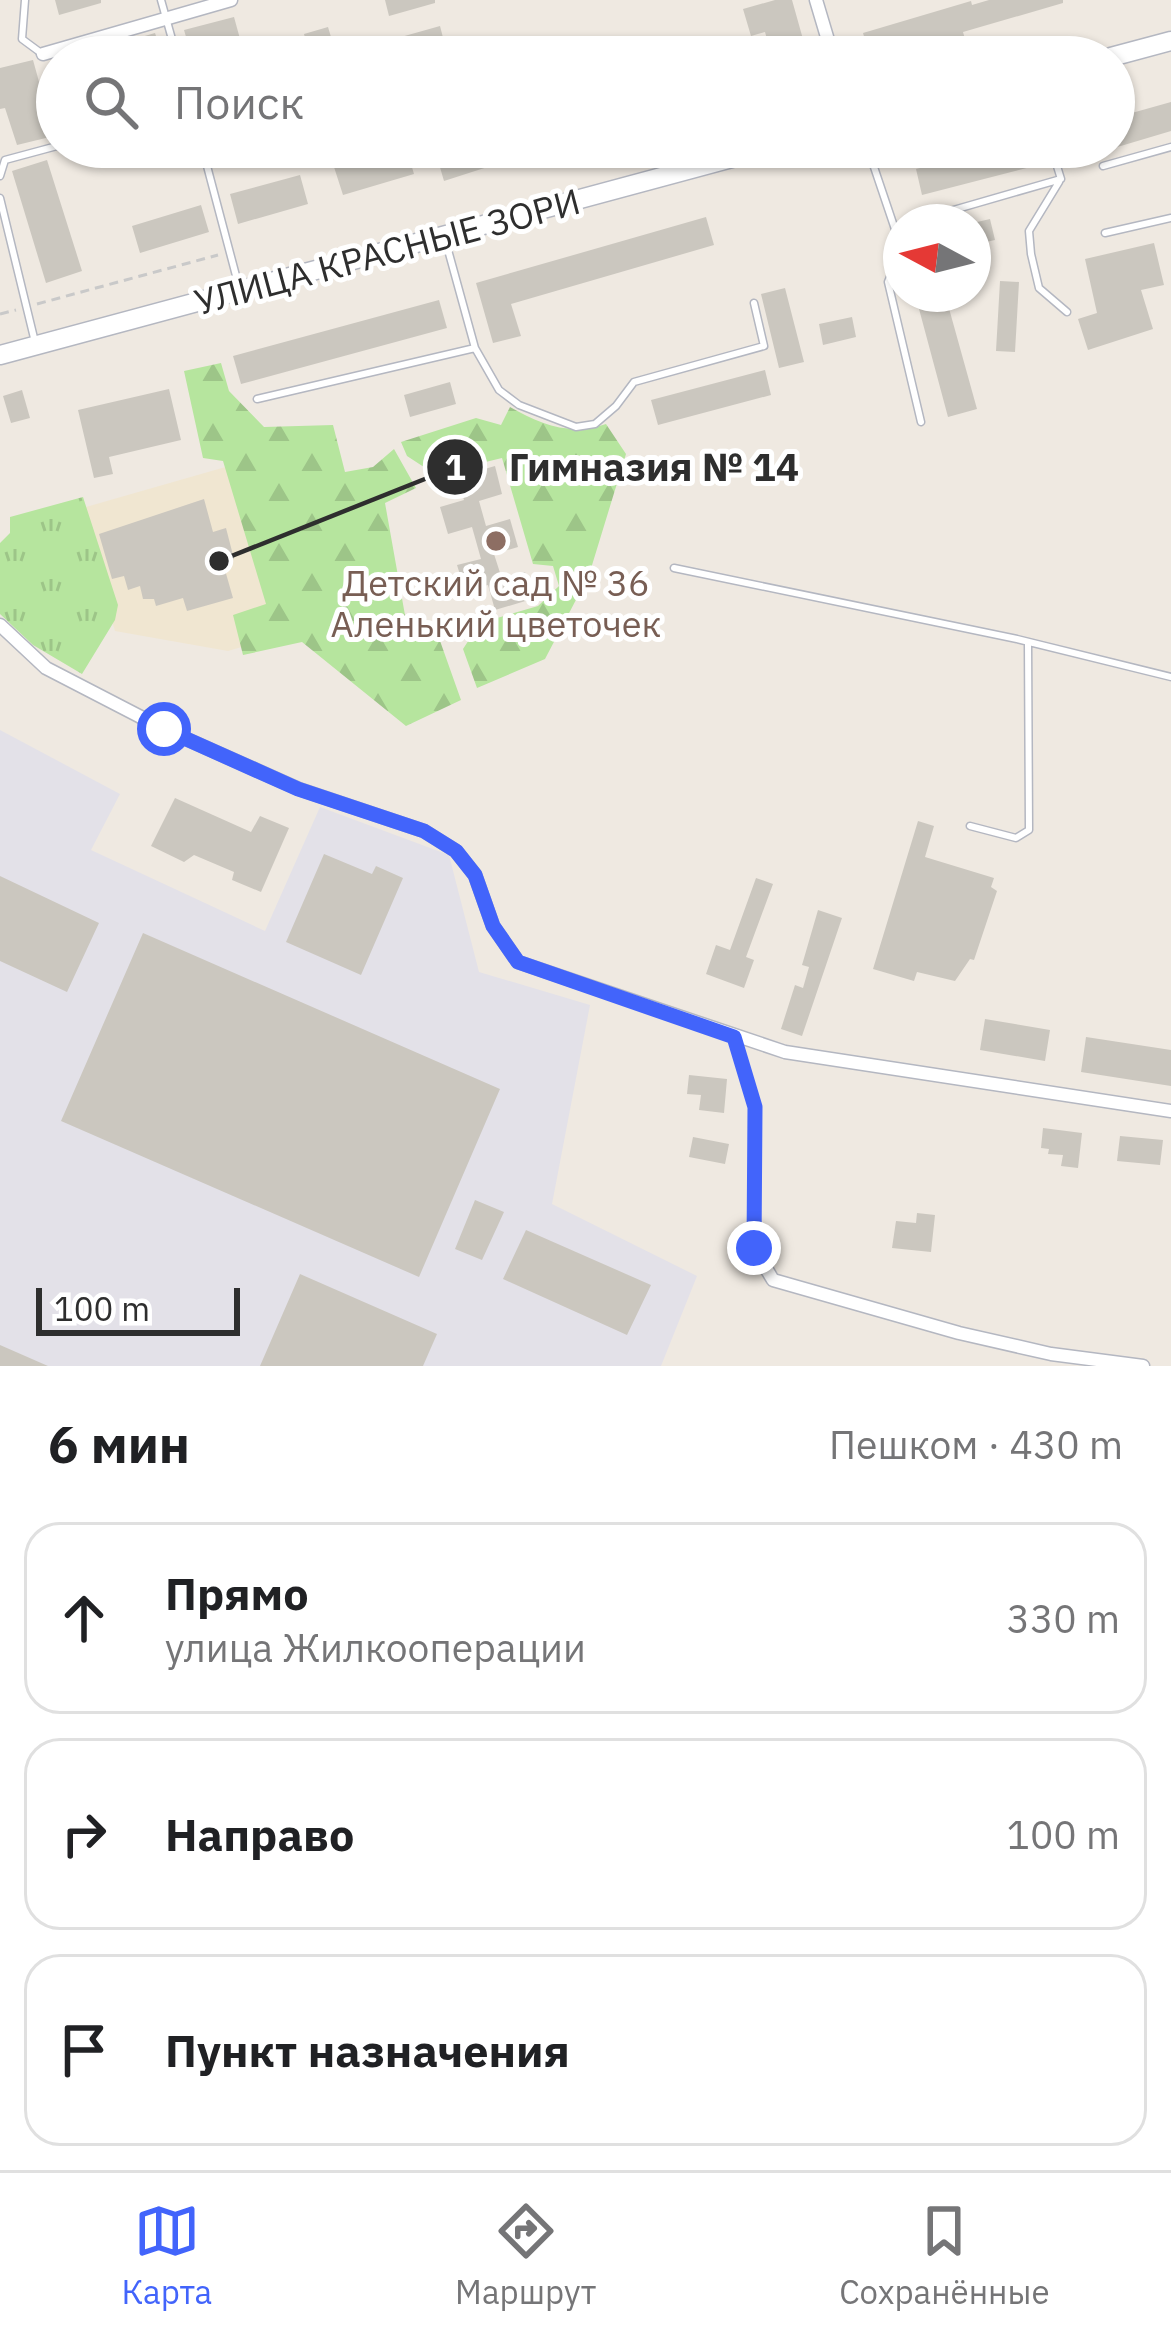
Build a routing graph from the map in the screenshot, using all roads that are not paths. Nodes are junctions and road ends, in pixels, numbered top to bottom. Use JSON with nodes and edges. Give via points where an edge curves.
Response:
{"nodes":[{"id":1,"x":25,"y":0,"type":"edge"},
{"id":2,"x":161,"y":0,"type":"edge"},
{"id":3,"x":231,"y":0,"type":"edge"},
{"id":4,"x":816,"y":0,"type":"edge"},
{"id":5,"x":166,"y":17,"type":"junction"},
{"id":6,"x":103,"y":36,"type":"edge"},
{"id":7,"x":171,"y":36,"type":"edge"},
{"id":8,"x":826,"y":36,"type":"edge"},
{"id":9,"x":1171,"y":41,"type":"edge"},
{"id":10,"x":36,"y":49,"type":"edge"},
{"id":11,"x":1135,"y":51,"type":"edge"},
{"id":12,"x":1171,"y":147,"type":"edge"},
{"id":13,"x":36,"y":152,"type":"edge"},
{"id":14,"x":1135,"y":157,"type":"edge"},
{"id":15,"x":208,"y":168,"type":"edge"},
{"id":16,"x":695,"y":168,"type":"edge"},
{"id":17,"x":873,"y":168,"type":"edge"},
{"id":18,"x":1058,"y":168,"type":"edge"},
{"id":19,"x":0,"y":176,"type":"edge"},
{"id":20,"x":1061,"y":179,"type":"junction"},
{"id":21,"x":0,"y":198,"type":"edge"},
{"id":22,"x":888,"y":204,"type":"edge"},
{"id":23,"x":974,"y":204,"type":"edge"},
{"id":24,"x":1171,"y":218,"type":"edge"},
{"id":25,"x":1105,"y":233,"type":"dead end"},
{"id":26,"x":444,"y":236,"type":"junction"},
{"id":27,"x":240,"y":291,"type":"junction"},
{"id":28,"x":754,"y":303,"type":"dead end"},
{"id":29,"x":895,"y":312,"type":"edge"},
{"id":30,"x":1067,"y":312,"type":"dead end"},
{"id":31,"x":35,"y":345,"type":"junction"},
{"id":32,"x":475,"y":348,"type":"junction"},
{"id":33,"x":1,"y":353,"type":"edge"},
{"id":34,"x":257,"y":399,"type":"dead end"},
{"id":35,"x":921,"y":422,"type":"dead end"},
{"id":36,"x":674,"y":568,"type":"dead end"},
{"id":37,"x":0,"y":625,"type":"edge"},
{"id":38,"x":1028,"y":642,"type":"junction"},
{"id":39,"x":1171,"y":677,"type":"edge"},
{"id":40,"x":970,"y":826,"type":"dead end"},
{"id":41,"x":734,"y":1037,"type":"junction"},
{"id":42,"x":1171,"y":1111,"type":"edge"},
{"id":43,"x":754,"y":1248,"type":"joint"},
{"id":44,"x":1143,"y":1366,"type":"edge"}],
"edges":[{"from":1,"to":10,"type":"lane","via":[[22,39]]},
{"from":2,"to":5,"type":"lane"},
{"from":3,"to":5,"type":"street"},
{"from":4,"to":8,"type":"street"},
{"from":5,"to":6,"type":"street"},
{"from":5,"to":7,"type":"lane"},
{"from":9,"to":11,"type":"main road"},
{"from":12,"to":14,"type":"lane"},
{"from":13,"to":19,"type":"lane","via":[[5,160]]},
{"from":15,"to":27,"type":"lane"},
{"from":16,"to":26,"type":"main road","name":"УЛИЦА КРАСНЫЕ ЗОРИ"},
{"from":17,"to":22,"type":"lane"},
{"from":18,"to":20,"type":"lane"},
{"from":20,"to":23,"type":"lane"},
{"from":20,"to":30,"type":"lane","via":[[1029,231],[1039,288]]},
{"from":21,"to":31,"type":"lane"},
{"from":24,"to":25,"type":"lane"},
{"from":26,"to":27,"type":"main road","name":"УЛИЦА КРАСНЫЕ ЗОРИ"},
{"from":26,"to":32,"type":"lane"},
{"from":27,"to":31,"type":"main road","name":"УЛИЦА КРАСНЫЕ ЗОРИ"},
{"from":28,"to":32,"type":"lane","via":[[764,346],[634,382],[596,424],[576,427],[519,405],[499,390]]},
{"from":29,"to":35,"type":"lane"},
{"from":31,"to":33,"type":"main road","name":"УЛИЦА КРАСНЫЕ ЗОРИ"},
{"from":32,"to":34,"type":"lane"},
{"from":36,"to":38,"type":"lane"},
{"from":37,"to":41,"type":"street","via":[[46,668],[164,729],[298,789],[424,831],[456,851],[518,962]]},
{"from":38,"to":39,"type":"lane"},
{"from":38,"to":40,"type":"lane","via":[[1029,830],[1016,838]]},
{"from":41,"to":42,"type":"street","via":[[784,1052]]},
{"from":41,"to":43,"type":"lane","via":[[755,1107]]},
{"from":43,"to":44,"type":"street","via":[[772,1280],[959,1333]]}]}
